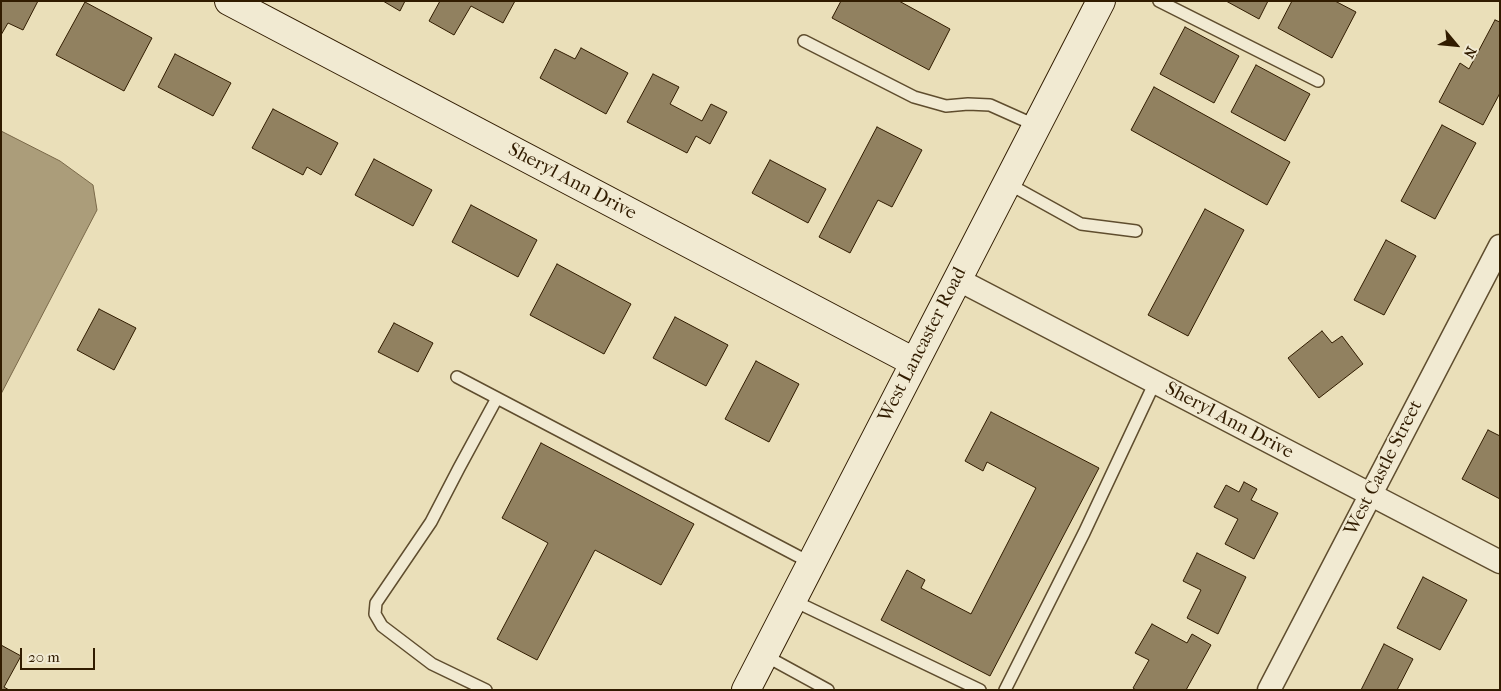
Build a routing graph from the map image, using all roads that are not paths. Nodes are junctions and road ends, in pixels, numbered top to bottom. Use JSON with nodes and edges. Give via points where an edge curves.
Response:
{"nodes":[{"id":1,"x":229,"y":1,"type":"edge"},
{"id":2,"x":1101,"y":1,"type":"edge"},
{"id":3,"x":1159,"y":1,"type":"edge"},
{"id":4,"x":804,"y":41,"type":"dead end"},
{"id":5,"x":1318,"y":81,"type":"dead end"},
{"id":6,"x":1036,"y":126,"type":"junction"},
{"id":7,"x":1007,"y":183,"type":"junction"},
{"id":8,"x":1136,"y":231,"type":"dead end"},
{"id":9,"x":1500,"y":246,"type":"edge"},
{"id":10,"x":957,"y":279,"type":"junction"},
{"id":11,"x":914,"y":362,"type":"junction"},
{"id":12,"x":457,"y":378,"type":"dead end"},
{"id":13,"x":1155,"y":382,"type":"junction"},
{"id":14,"x":497,"y":398,"type":"junction"},
{"id":15,"x":1370,"y":495,"type":"junction"},
{"id":16,"x":1500,"y":562,"type":"edge"},
{"id":17,"x":811,"y":563,"type":"junction"},
{"id":18,"x":792,"y":600,"type":"junction"},
{"id":19,"x":764,"y":655,"type":"junction"},
{"id":20,"x":486,"y":690,"type":"edge"},
{"id":21,"x":746,"y":690,"type":"edge"},
{"id":22,"x":828,"y":690,"type":"edge"},
{"id":23,"x":980,"y":690,"type":"edge"},
{"id":24,"x":1005,"y":690,"type":"edge"},
{"id":25,"x":1269,"y":690,"type":"edge"}],
"edges":[{"from":1,"to":11,"type":"street","name":"Sheryl Ann Drive"},
{"from":2,"to":6,"type":"street","name":"West Lancaster Road"},
{"from":3,"to":5,"type":"lane"},
{"from":4,"to":6,"type":"lane","via":[[914,97],[946,106],[990,105]]},
{"from":6,"to":7,"type":"street","name":"West Lancaster Road"},
{"from":7,"to":8,"type":"lane","via":[[1081,224]]},
{"from":7,"to":10,"type":"street","name":"West Lancaster Road"},
{"from":9,"to":15,"type":"street","name":"West Castle Street"},
{"from":10,"to":11,"type":"street","name":"West Lancaster Road"},
{"from":10,"to":13,"type":"street","name":"Sheryl Ann Drive"},
{"from":11,"to":17,"type":"street","name":"West Lancaster Road"},
{"from":12,"to":14,"type":"lane"},
{"from":13,"to":15,"type":"street","name":"Sheryl Ann Drive"},
{"from":13,"to":24,"type":"lane"},
{"from":14,"to":17,"type":"lane"},
{"from":14,"to":20,"type":"lane","via":[[431,522],[376,603],[375,614],[382,626],[432,664]]},
{"from":15,"to":16,"type":"street","name":"Sheryl Ann Drive"},
{"from":15,"to":25,"type":"street","name":"West Castle Street"},
{"from":17,"to":18,"type":"street","name":"West Lancaster Road"},
{"from":18,"to":19,"type":"street","name":"West Lancaster Road"},
{"from":18,"to":23,"type":"lane"},
{"from":19,"to":21,"type":"street","name":"West Lancaster Road"},
{"from":19,"to":22,"type":"lane"}]}
